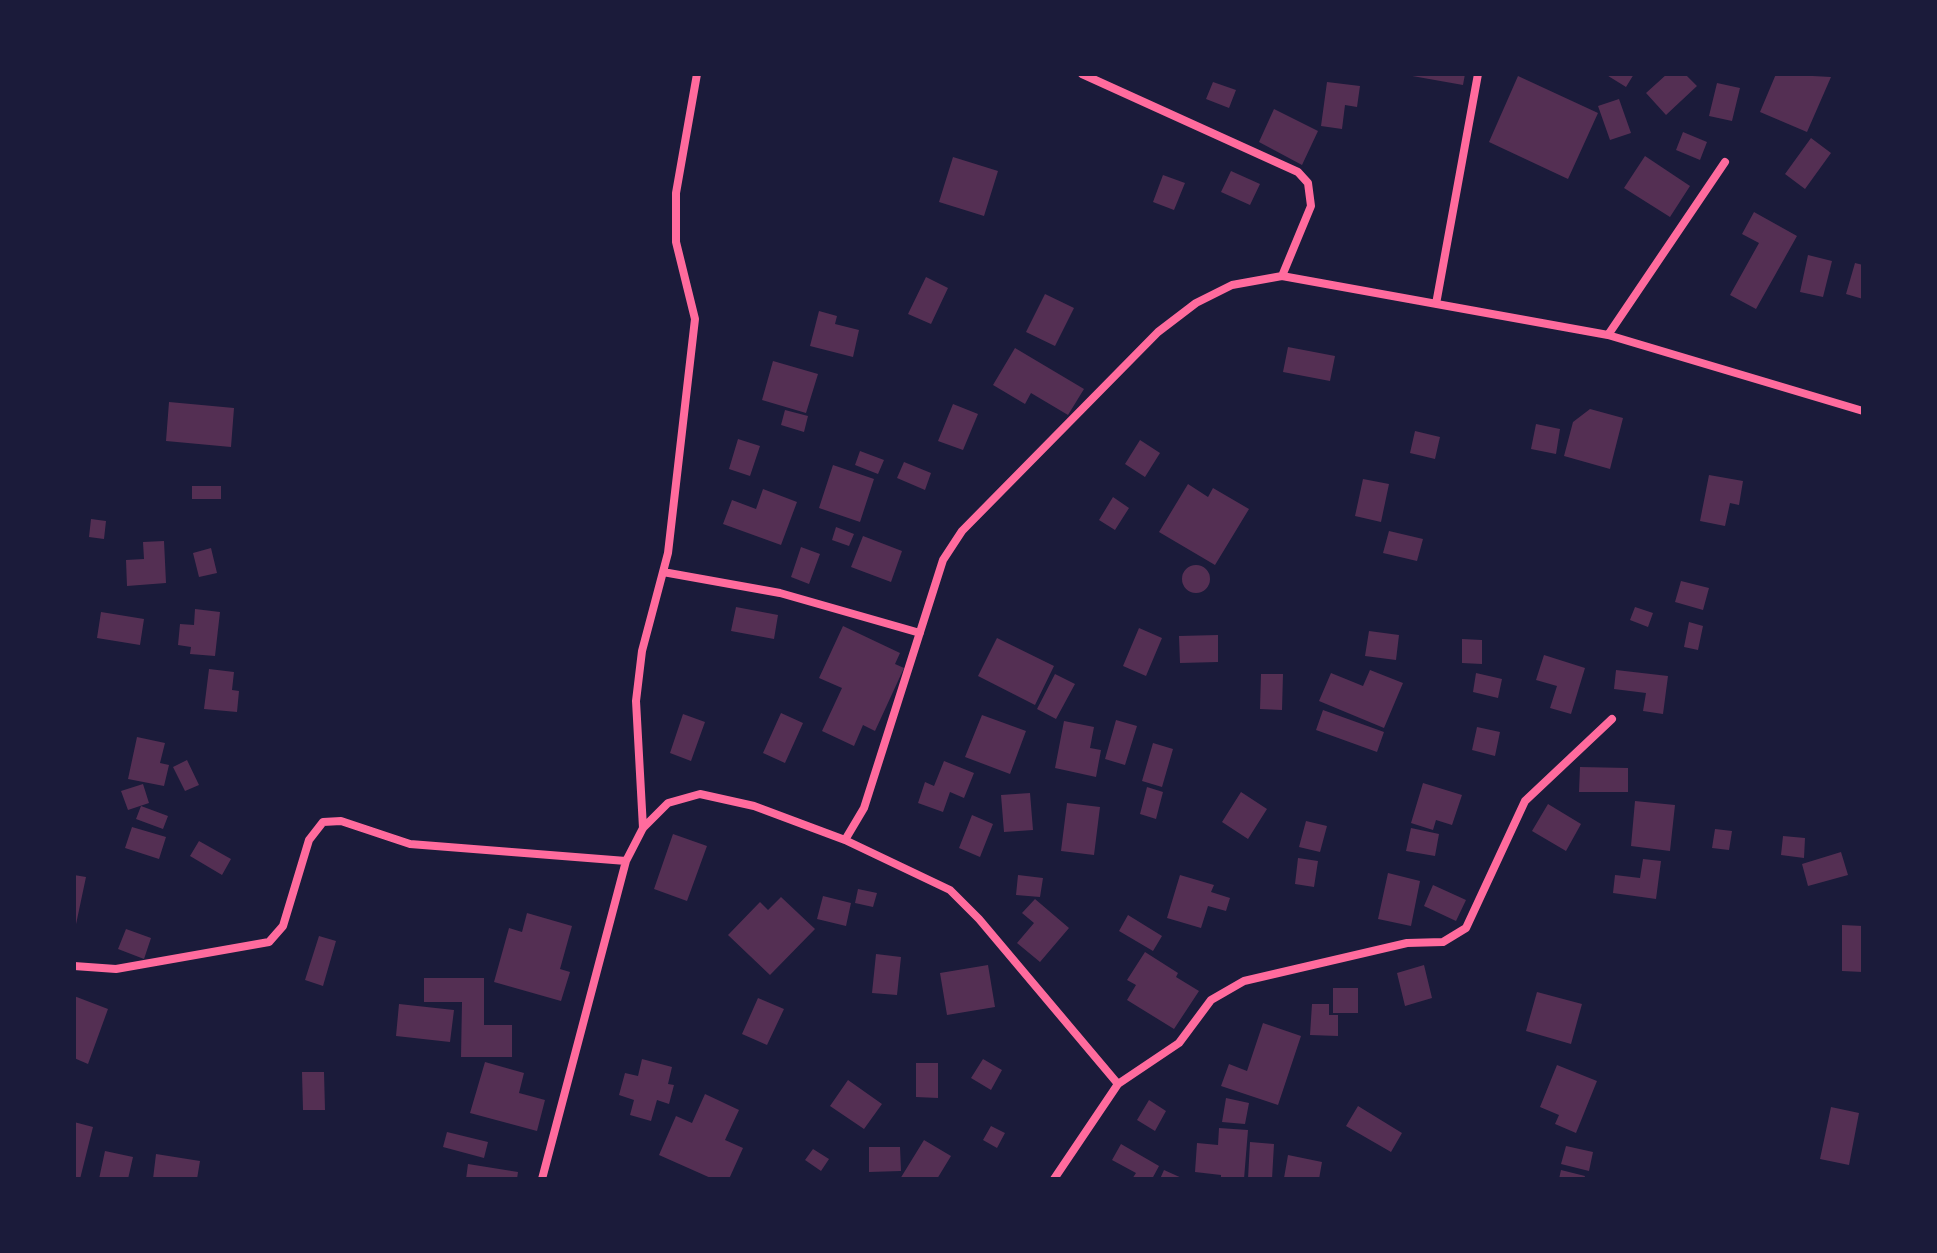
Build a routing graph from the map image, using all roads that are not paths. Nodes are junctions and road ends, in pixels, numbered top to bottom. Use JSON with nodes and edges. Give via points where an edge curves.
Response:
{"nodes":[{"id":1,"x":697,"y":74,"type":"edge"},
{"id":2,"x":1082,"y":74,"type":"edge"},
{"id":3,"x":1478,"y":74,"type":"edge"},
{"id":4,"x":1725,"y":162,"type":"dead end"},
{"id":5,"x":1282,"y":276,"type":"junction"},
{"id":6,"x":1436,"y":304,"type":"junction"},
{"id":7,"x":1608,"y":335,"type":"junction"},
{"id":8,"x":1863,"y":411,"type":"edge"},
{"id":9,"x":663,"y":572,"type":"junction"},
{"id":10,"x":920,"y":633,"type":"junction"},
{"id":11,"x":1612,"y":719,"type":"dead end"},
{"id":12,"x":643,"y":828,"type":"junction"},
{"id":13,"x":845,"y":840,"type":"junction"},
{"id":14,"x":626,"y":861,"type":"junction"},
{"id":15,"x":74,"y":966,"type":"edge"},
{"id":16,"x":1118,"y":1084,"type":"junction"},
{"id":17,"x":542,"y":1179,"type":"edge"},
{"id":18,"x":1054,"y":1179,"type":"edge"}],
"edges":[{"from":1,"to":9,"type":"street","via":[[676,193],[676,242],[695,319]]},
{"from":2,"to":5,"type":"street","via":[[1298,172],[1308,183],[1311,206]]},
{"from":3,"to":6,"type":"street"},
{"from":4,"to":7,"type":"street"},
{"from":5,"to":6,"type":"street"},
{"from":5,"to":10,"type":"street","via":[[1232,285],[1196,303],[1158,332],[962,531],[943,560]]},
{"from":6,"to":7,"type":"street"},
{"from":7,"to":8,"type":"street"},
{"from":9,"to":10,"type":"street","via":[[780,593]]},
{"from":9,"to":12,"type":"street","via":[[642,651],[636,701]]},
{"from":10,"to":13,"type":"street","via":[[864,808]]},
{"from":11,"to":16,"type":"street","via":[[1525,801],[1466,928],[1443,942],[1407,943],[1244,981],[1211,1000],[1179,1043]]},
{"from":12,"to":13,"type":"street","via":[[668,803],[700,794],[754,806]]},
{"from":12,"to":14,"type":"street"},
{"from":13,"to":16,"type":"street","via":[[950,890]]},
{"from":14,"to":15,"type":"street","via":[[410,844],[341,821],[323,822],[309,840],[283,926],[269,942],[116,969]]},
{"from":14,"to":17,"type":"street"},
{"from":16,"to":18,"type":"street"}]}
